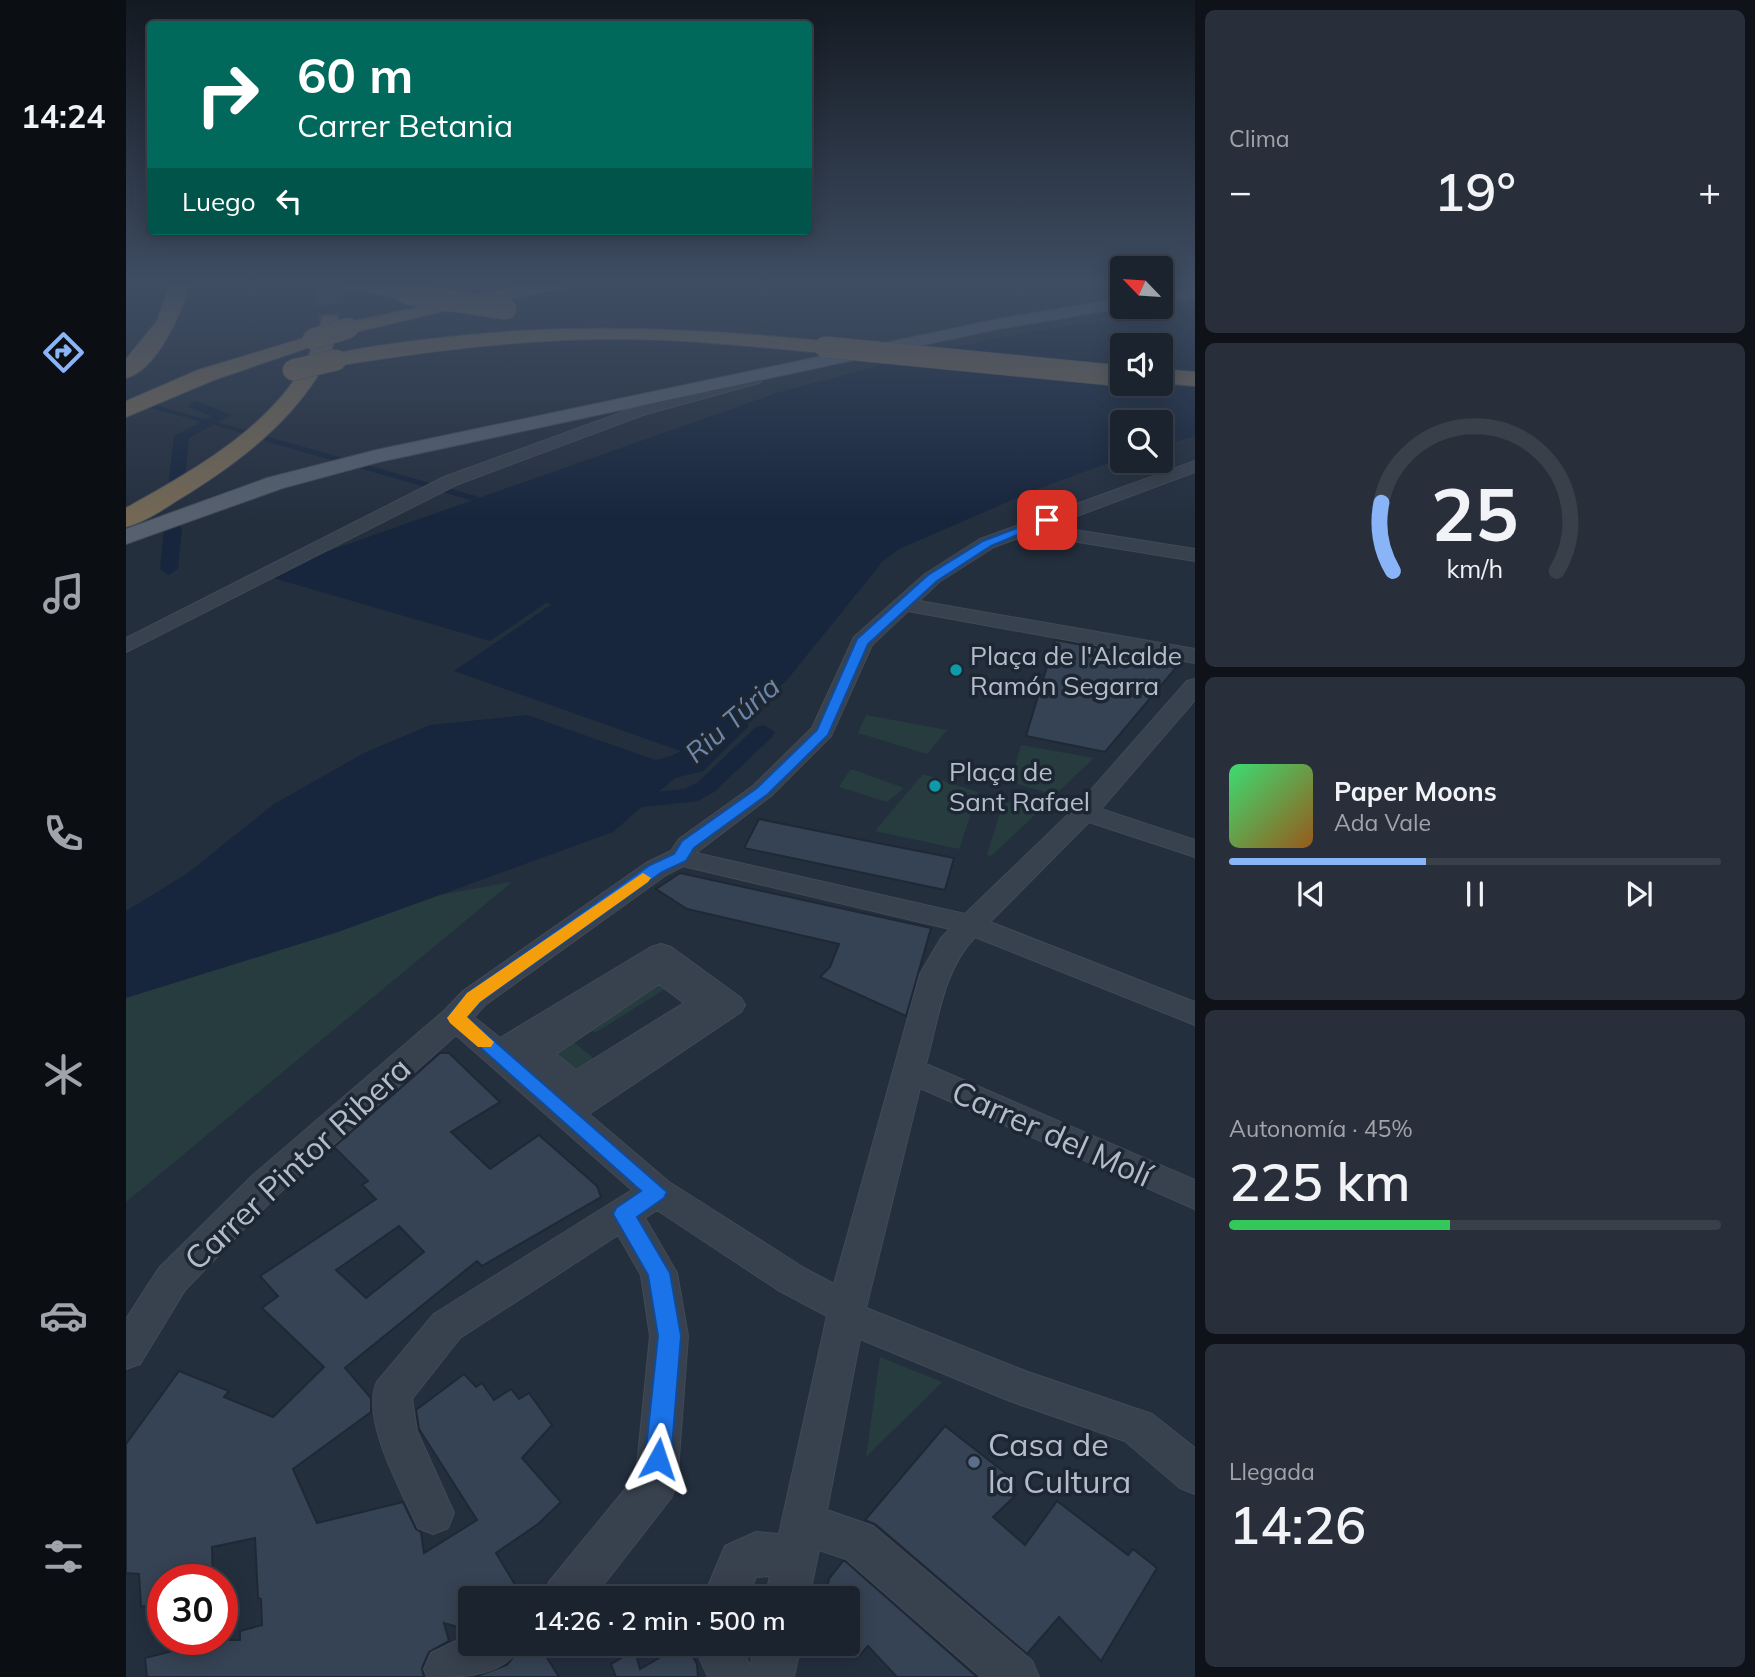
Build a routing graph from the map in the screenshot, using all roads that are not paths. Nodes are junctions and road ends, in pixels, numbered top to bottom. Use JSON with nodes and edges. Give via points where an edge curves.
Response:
{"nodes":[{"id":1,"x":251,"y":361,"type":"edge"},
{"id":2,"x":317,"y":361,"type":"tunnel mouth"},
{"id":3,"x":331,"y":361,"type":"edge"},
{"id":4,"x":828,"y":361,"type":"edge"},
{"id":5,"x":833,"y":361,"type":"edge"},
{"id":6,"x":990,"y":361,"type":"edge"},
{"id":7,"x":1110,"y":373,"type":"edge"},
{"id":8,"x":1173,"y":379,"type":"edge"},
{"id":9,"x":1195,"y":381,"type":"edge"},
{"id":10,"x":133,"y":419,"type":"edge"},
{"id":11,"x":1195,"y":466,"type":"edge"},
{"id":12,"x":126,"y":519,"type":"edge"},
{"id":13,"x":1026,"y":528,"type":"junction"},
{"id":14,"x":126,"y":537,"type":"edge"},
{"id":15,"x":1195,"y":539,"type":"edge"},
{"id":16,"x":1169,"y":551,"type":"junction"},
{"id":17,"x":1195,"y":555,"type":"edge"},
{"id":18,"x":906,"y":605,"type":"junction"},
{"id":19,"x":126,"y":646,"type":"edge"},
{"id":20,"x":1195,"y":656,"type":"edge"},
{"id":21,"x":1195,"y":687,"type":"edge"},
{"id":22,"x":1085,"y":811,"type":"junction"},
{"id":23,"x":1195,"y":849,"type":"edge"},
{"id":24,"x":680,"y":857,"type":"junction"},
{"id":25,"x":971,"y":925,"type":"junction"},
{"id":26,"x":1195,"y":1014,"type":"edge"},
{"id":27,"x":456,"y":1018,"type":"junction"},
{"id":28,"x":498,"y":1054,"type":"junction"},
{"id":29,"x":909,"y":1070,"type":"junction"},
{"id":30,"x":570,"y":1100,"type":"junction"},
{"id":31,"x":657,"y":1192,"type":"junction"},
{"id":32,"x":1195,"y":1195,"type":"edge"},
{"id":33,"x":624,"y":1214,"type":"junction"},
{"id":34,"x":848,"y":1313,"type":"junction"},
{"id":35,"x":126,"y":1353,"type":"edge"},
{"id":36,"x":1195,"y":1474,"type":"edge"},
{"id":37,"x":433,"y":1513,"type":"dead end"},
{"id":38,"x":795,"y":1560,"type":"edge"},
{"id":39,"x":575,"y":1586,"type":"edge"},
{"id":40,"x":728,"y":1586,"type":"edge"},
{"id":41,"x":722,"y":1656,"type":"edge"},
{"id":42,"x":775,"y":1656,"type":"edge"},
{"id":43,"x":731,"y":1677,"type":"edge"},
{"id":44,"x":771,"y":1677,"type":"edge"},
{"id":45,"x":1016,"y":1677,"type":"edge"}],
"edges":[{"from":1,"to":10,"type":"highway","bridge":true,"via":[[169,391]]},
{"from":2,"to":12,"type":"highway","via":[[271,418],[231,451]]},
{"from":3,"to":10,"type":"highway","bridge":true},
{"from":4,"to":14,"type":"main road","via":[[328,468],[225,499]]},
{"from":5,"to":19,"type":"street","via":[[637,412],[450,481]]},
{"from":6,"to":7,"type":"highway","bridge":true},
{"from":8,"to":9,"type":"highway"},
{"from":11,"to":13,"type":"street"},
{"from":13,"to":16,"type":"street"},
{"from":13,"to":18,"type":"street","via":[[987,543],[943,571]]},
{"from":15,"to":16,"type":"street"},
{"from":16,"to":17,"type":"street"},
{"from":18,"to":20,"type":"street"},
{"from":18,"to":24,"type":"street","via":[[862,642],[823,732],[762,791],[688,845]]},
{"from":21,"to":22,"type":"street"},
{"from":22,"to":23,"type":"street"},
{"from":22,"to":25,"type":"street"},
{"from":24,"to":25,"type":"street"},
{"from":24,"to":27,"type":"street","name":"Carrer Pintor Ribera","via":[[656,869],[474,998]]},
{"from":25,"to":26,"type":"street"},
{"from":25,"to":29,"type":"street","via":[[951,945],[935,974]]},
{"from":27,"to":28,"type":"street"},
{"from":27,"to":35,"type":"street","name":"Carrer Pintor Ribera","via":[[264,1186],[172,1279]]},
{"from":28,"to":30,"type":"street"},
{"from":28,"to":30,"type":"street","via":[[661,954],[730,1005]]},
{"from":29,"to":32,"type":"street","name":"Carrer del Molí"},
{"from":29,"to":34,"type":"street"},
{"from":30,"to":30,"type":"street","via":[[534,1053],[583,1023],[580,1020],[660,970],[706,1004]]},
{"from":30,"to":31,"type":"street"},
{"from":31,"to":33,"type":"street"},
{"from":31,"to":34,"type":"street"},
{"from":33,"to":37,"type":"street","via":[[447,1325],[391,1395],[397,1431]]},
{"from":33,"to":39,"type":"street","via":[[659,1273],[669,1336],[656,1484]]},
{"from":34,"to":36,"type":"street","via":[[1024,1388],[1138,1427]]},
{"from":34,"to":38,"type":"street"},
{"from":38,"to":40,"type":"street","via":[[766,1552],[747,1556],[734,1567]]},
{"from":38,"to":45,"type":"street","via":[[858,1541]]},
{"from":41,"to":43,"type":"street"},
{"from":42,"to":44,"type":"street"}]}
